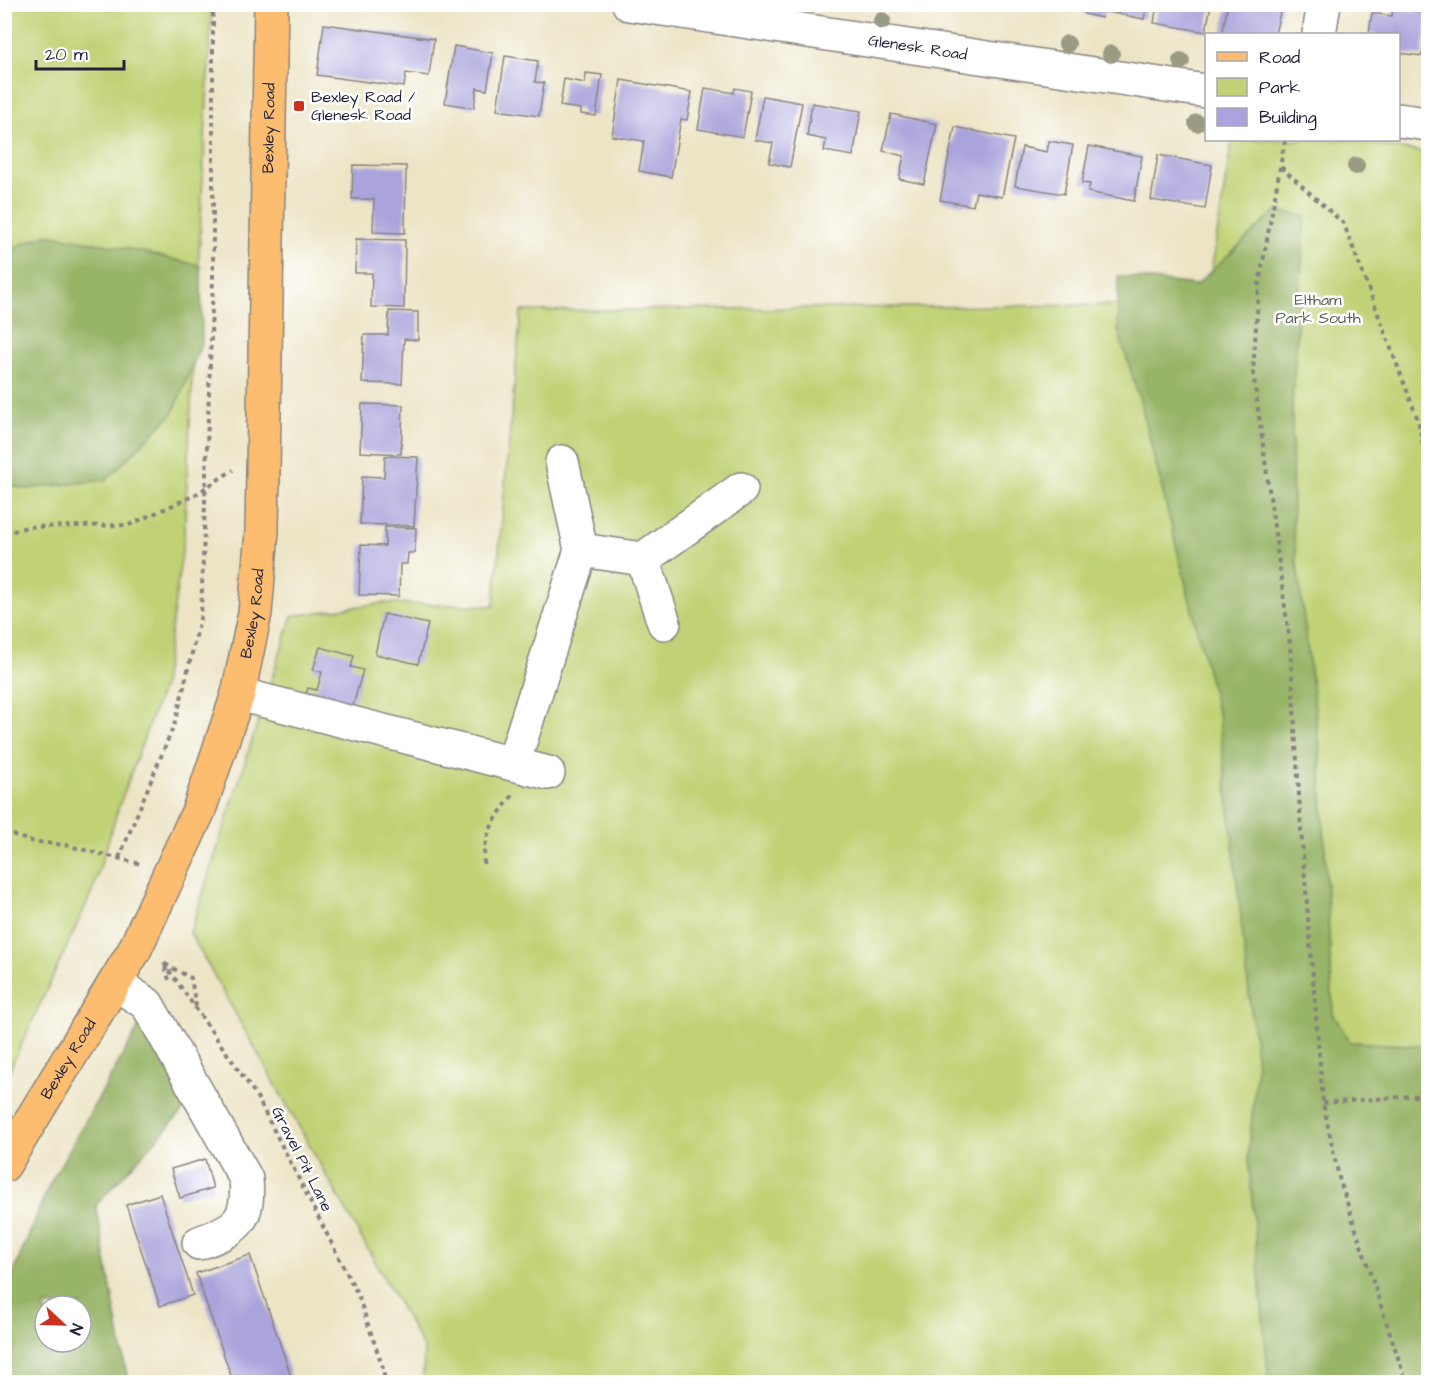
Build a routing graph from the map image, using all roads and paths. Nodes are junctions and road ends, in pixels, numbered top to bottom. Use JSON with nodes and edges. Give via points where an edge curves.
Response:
{"nodes":[{"id":1,"x":213,"y":4,"type":"edge"},
{"id":2,"x":271,"y":4,"type":"edge"},
{"id":3,"x":629,"y":4,"type":"edge"},
{"id":4,"x":1324,"y":4,"type":"edge"},
{"id":5,"x":1319,"y":33,"type":"edge"},
{"id":6,"x":1205,"y":91,"type":"edge"},
{"id":7,"x":1400,"y":120,"type":"edge"},
{"id":8,"x":1428,"y":124,"type":"edge"},
{"id":9,"x":1285,"y":141,"type":"edge"},
{"id":10,"x":1280,"y":166,"type":"junction"},
{"id":11,"x":264,"y":450,"type":"junction"},
{"id":12,"x":562,"y":462,"type":"dead end"},
{"id":13,"x":1428,"y":471,"type":"edge"},
{"id":14,"x":207,"y":487,"type":"junction"},
{"id":15,"x":741,"y":489,"type":"dead end"},
{"id":16,"x":4,"y":534,"type":"edge"},
{"id":17,"x":581,"y":550,"type":"junction"},
{"id":18,"x":643,"y":559,"type":"junction"},
{"id":19,"x":664,"y":623,"type":"dead end"},
{"id":20,"x":238,"y":694,"type":"junction"},
{"id":21,"x":529,"y":768,"type":"junction"},
{"id":22,"x":4,"y":831,"type":"edge"},
{"id":23,"x":119,"y":858,"type":"junction"},
{"id":24,"x":484,"y":864,"type":"dead end"},
{"id":25,"x":150,"y":866,"type":"dead end"},
{"id":26,"x":115,"y":983,"type":"junction"},
{"id":27,"x":196,"y":1009,"type":"junction"},
{"id":28,"x":1428,"y":1095,"type":"edge"},
{"id":29,"x":1323,"y":1102,"type":"junction"},
{"id":30,"x":4,"y":1165,"type":"edge"},
{"id":31,"x":199,"y":1243,"type":"dead end"},
{"id":32,"x":384,"y":1383,"type":"edge"},
{"id":33,"x":1406,"y":1383,"type":"edge"}],
"edges":[{"from":1,"to":14,"type":"path","via":[[213,279]]},
{"from":2,"to":11,"type":"main road","name":"Bexley Road"},
{"from":3,"to":6,"type":"street","name":"Glenesk Road"},
{"from":4,"to":5,"type":"street"},
{"from":7,"to":8,"type":"street"},
{"from":9,"to":10,"type":"path"},
{"from":10,"to":13,"type":"path","via":[[1344,224],[1418,420]]},
{"from":10,"to":29,"type":"path","via":[[1259,284],[1253,372],[1290,644]]},
{"from":11,"to":14,"type":"path"},
{"from":11,"to":20,"type":"main road","name":"Bexley Road","via":[[255,613]]},
{"from":12,"to":17,"type":"street"},
{"from":14,"to":16,"type":"path","via":[[129,525],[27,528]]},
{"from":14,"to":23,"type":"path","via":[[201,615],[176,720]]},
{"from":15,"to":18,"type":"street"},
{"from":17,"to":18,"type":"street"},
{"from":17,"to":21,"type":"street"},
{"from":18,"to":19,"type":"street"},
{"from":20,"to":21,"type":"street"},
{"from":20,"to":26,"type":"main road","name":"Bexley Road","via":[[199,810],[134,951]]},
{"from":21,"to":24,"type":"path","via":[[521,786],[493,822],[483,844]]},
{"from":22,"to":23,"type":"path","via":[[29,841]]},
{"from":23,"to":25,"type":"path"},
{"from":26,"to":30,"type":"main road","name":"Bexley Road"},
{"from":26,"to":31,"type":"street","via":[[147,1004],[246,1179],[248,1202],[242,1219],[230,1231]]},
{"from":27,"to":27,"type":"path","name":"Gravel Pit Lane","via":[[164,963],[191,978]]},
{"from":27,"to":32,"type":"path","name":"Gravel Pit Lane","via":[[256,1095],[358,1295],[384,1371]]},
{"from":28,"to":29,"type":"path"},
{"from":29,"to":33,"type":"path","via":[[1340,1178]]}]}
